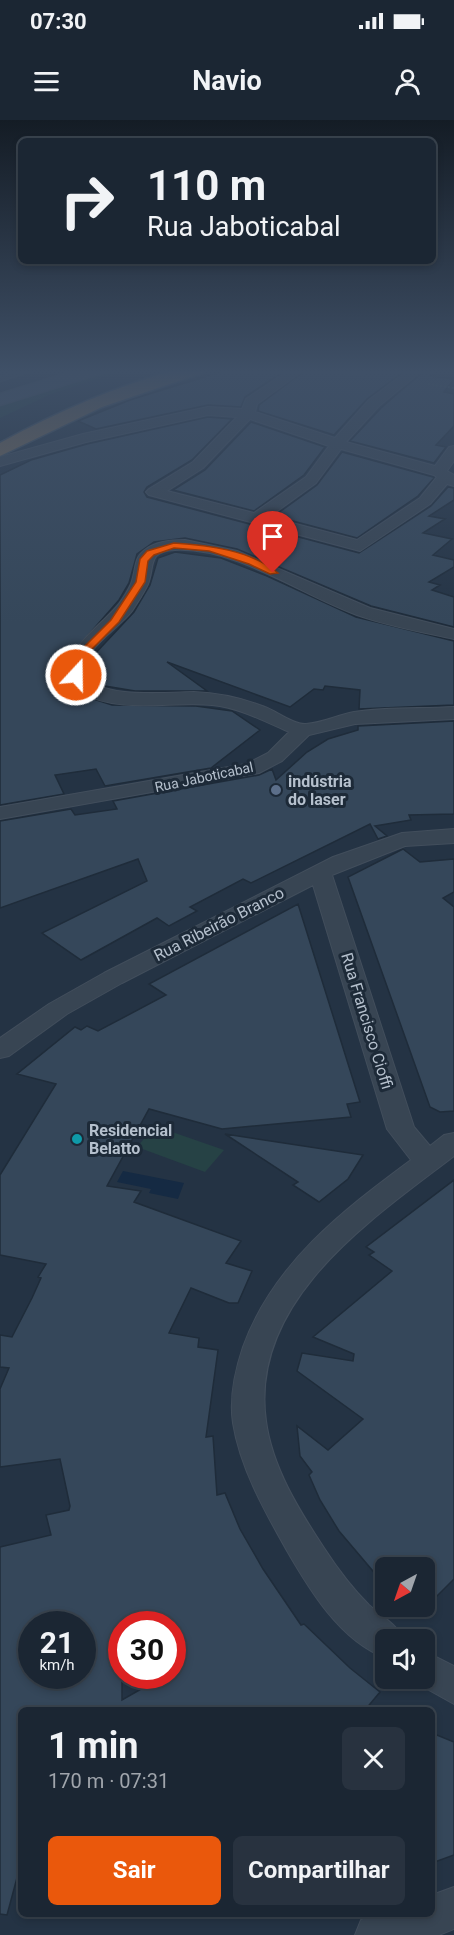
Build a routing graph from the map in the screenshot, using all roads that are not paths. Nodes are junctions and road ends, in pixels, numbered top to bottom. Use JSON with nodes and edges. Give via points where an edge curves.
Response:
{"nodes":[{"id":1,"x":29,"y":454,"type":"edge"},
{"id":2,"x":208,"y":454,"type":"edge"},
{"id":3,"x":331,"y":454,"type":"edge"},
{"id":4,"x":370,"y":454,"type":"edge"},
{"id":5,"x":453,"y":454,"type":"edge"},
{"id":6,"x":0,"y":462,"type":"edge"},
{"id":7,"x":446,"y":477,"type":"edge"},
{"id":8,"x":255,"y":520,"type":"junction"},
{"id":9,"x":454,"y":634,"type":"edge"},
{"id":10,"x":454,"y":713,"type":"edge"},
{"id":11,"x":302,"y":731,"type":"junction"},
{"id":12,"x":0,"y":813,"type":"edge"},
{"id":13,"x":454,"y":836,"type":"edge"},
{"id":14,"x":320,"y":873,"type":"junction"},
{"id":15,"x":0,"y":1050,"type":"edge"},
{"id":16,"x":454,"y":1142,"type":"edge"},
{"id":17,"x":427,"y":1162,"type":"junction"},
{"id":18,"x":375,"y":1631,"type":"edge"},
{"id":19,"x":435,"y":1675,"type":"edge"},
{"id":20,"x":454,"y":1686,"type":"edge"},
{"id":21,"x":454,"y":1908,"type":"edge"},
{"id":22,"x":435,"y":1915,"type":"edge"},
{"id":23,"x":431,"y":1917,"type":"edge"},
{"id":24,"x":376,"y":1935,"type":"edge"}],
"edges":[{"from":1,"to":6,"type":"street"},
{"from":2,"to":8,"type":"street","via":[[198,465],[153,491]]},
{"from":3,"to":8,"type":"street","via":[[311,480]]},
{"from":4,"to":7,"type":"street"},
{"from":5,"to":7,"type":"street"},
{"from":7,"to":8,"type":"street","via":[[425,501],[364,546]]},
{"from":9,"to":11,"type":"street","via":[[364,612],[231,554],[210,548],[174,546],[150,553],[143,561],[141,582],[130,599],[75,666],[76,675],[85,685],[115,697],[230,702]]},
{"from":10,"to":11,"type":"street","via":[[355,718]]},
{"from":11,"to":12,"type":"street","name":"Rua Jaboticabal","via":[[274,757],[252,769]]},
{"from":13,"to":14,"type":"street","name":"Rua Ribeirão Branco","via":[[402,840]]},
{"from":14,"to":15,"type":"street","name":"Rua Ribeirão Branco","via":[[113,978],[58,1009]]},
{"from":14,"to":17,"type":"street","name":"Rua Francisco Cioffi","via":[[401,1130]]},
{"from":16,"to":17,"type":"street"},
{"from":17,"to":18,"type":"street","via":[[330,1238],[284,1291],[262,1334],[250,1383],[250,1429],[270,1487],[307,1555],[339,1598]]},
{"from":19,"to":20,"type":"street"},
{"from":21,"to":22,"type":"street"},
{"from":23,"to":24,"type":"street"}]}
